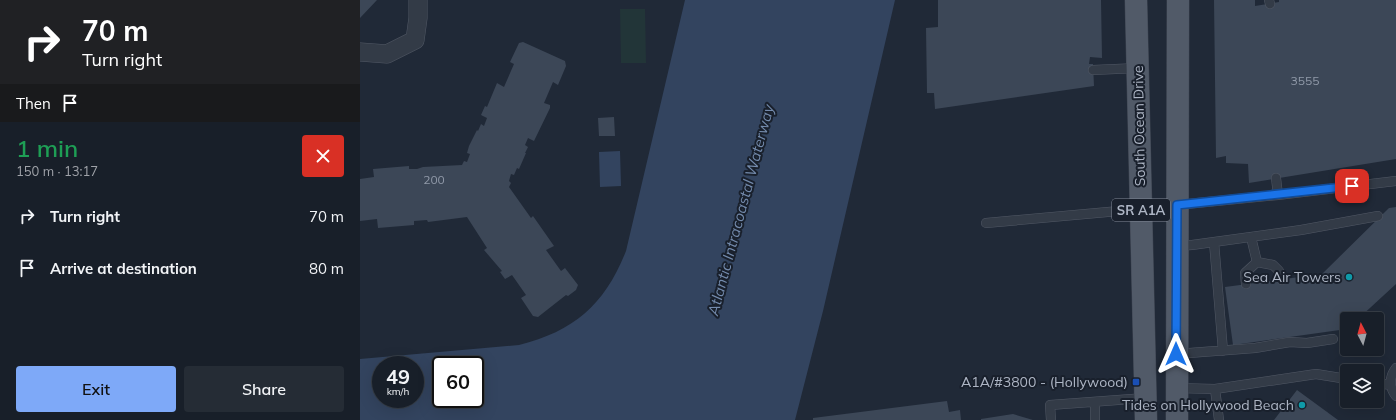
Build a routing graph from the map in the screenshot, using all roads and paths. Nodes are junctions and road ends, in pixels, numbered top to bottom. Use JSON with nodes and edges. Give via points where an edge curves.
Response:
{"nodes":[{"id":1,"x":418,"y":0,"type":"edge"},
{"id":2,"x":1136,"y":0,"type":"edge"},
{"id":3,"x":1178,"y":0,"type":"edge"},
{"id":4,"x":360,"y":52,"type":"edge"},
{"id":5,"x":1138,"y":68,"type":"junction"},
{"id":6,"x":1093,"y":70,"type":"dead end"},
{"id":7,"x":1276,"y":178,"type":"dead end"},
{"id":8,"x":1396,"y":181,"type":"edge"},
{"id":9,"x":1278,"y":195,"type":"junction"},
{"id":10,"x":1177,"y":205,"type":"junction"},
{"id":11,"x":1141,"y":209,"type":"junction"},
{"id":12,"x":1378,"y":216,"type":"dead end"},
{"id":13,"x":986,"y":222,"type":"dead end"},
{"id":14,"x":1251,"y":237,"type":"junction"},
{"id":15,"x":1214,"y":242,"type":"junction"},
{"id":16,"x":1177,"y":246,"type":"junction"},
{"id":17,"x":1257,"y":262,"type":"junction"},
{"id":18,"x":1282,"y":280,"type":"dead end"},
{"id":19,"x":1246,"y":284,"type":"dead end"},
{"id":20,"x":1333,"y":339,"type":"dead end"},
{"id":21,"x":1223,"y":351,"type":"junction"},
{"id":22,"x":1145,"y":352,"type":"junction"},
{"id":23,"x":1176,"y":354,"type":"junction"},
{"id":24,"x":1396,"y":368,"type":"edge"},
{"id":25,"x":1340,"y":378,"type":"edge"},
{"id":26,"x":1384,"y":384,"type":"edge"},
{"id":27,"x":1391,"y":385,"type":"junction"},
{"id":28,"x":1215,"y":389,"type":"junction"},
{"id":29,"x":1176,"y":392,"type":"junction"},
{"id":30,"x":1396,"y":396,"type":"edge"},
{"id":31,"x":1146,"y":398,"type":"junction"},
{"id":32,"x":1095,"y":402,"type":"junction"},
{"id":33,"x":1051,"y":420,"type":"edge"},
{"id":34,"x":1095,"y":420,"type":"edge"},
{"id":35,"x":1146,"y":420,"type":"edge"},
{"id":36,"x":1177,"y":420,"type":"edge"},
{"id":37,"x":1219,"y":420,"type":"edge"}],
"edges":[{"from":1,"to":4,"type":"street","via":[[415,40],[387,54]]},
{"from":2,"to":5,"type":"main road","name":"South Ocean Drive","number":"SR A1A"},
{"from":3,"to":10,"type":"main road","number":"SR A1A"},
{"from":5,"to":6,"type":"lane"},
{"from":5,"to":11,"type":"main road","name":"South Ocean Drive","number":"SR A1A"},
{"from":7,"to":9,"type":"lane"},
{"from":8,"to":9,"type":"lane"},
{"from":9,"to":10,"type":"lane"},
{"from":10,"to":16,"type":"main road","number":"SR A1A"},
{"from":11,"to":13,"type":"lane"},
{"from":11,"to":22,"type":"main road","name":"South Ocean Drive","number":"SR A1A"},
{"from":12,"to":14,"type":"lane"},
{"from":14,"to":15,"type":"lane"},
{"from":14,"to":17,"type":"lane"},
{"from":15,"to":16,"type":"lane"},
{"from":15,"to":21,"type":"lane"},
{"from":16,"to":23,"type":"main road","number":"SR A1A"},
{"from":17,"to":18,"type":"lane","via":[[1273,264]]},
{"from":17,"to":19,"type":"lane","via":[[1245,273]]},
{"from":20,"to":21,"type":"lane","via":[[1307,343],[1289,339]]},
{"from":21,"to":23,"type":"lane"},
{"from":22,"to":29,"type":"main road","via":[[1158,357],[1168,368]]},
{"from":22,"to":31,"type":"main road","name":"South Ocean Drive","number":"SR A1A"},
{"from":23,"to":29,"type":"main road","number":"SR A1A"},
{"from":24,"to":27,"type":"lane"},
{"from":25,"to":28,"type":"lane","via":[[1316,374]]},
{"from":26,"to":27,"type":"lane"},
{"from":27,"to":30,"type":"lane"},
{"from":28,"to":29,"type":"lane"},
{"from":28,"to":37,"type":"lane"},
{"from":29,"to":36,"type":"main road","number":"SR A1A"},
{"from":31,"to":32,"type":"lane"},
{"from":31,"to":35,"type":"main road","name":"South Ocean Drive","number":"SR A1A"},
{"from":32,"to":33,"type":"lane","via":[[1050,405]]},
{"from":32,"to":34,"type":"lane"}]}
